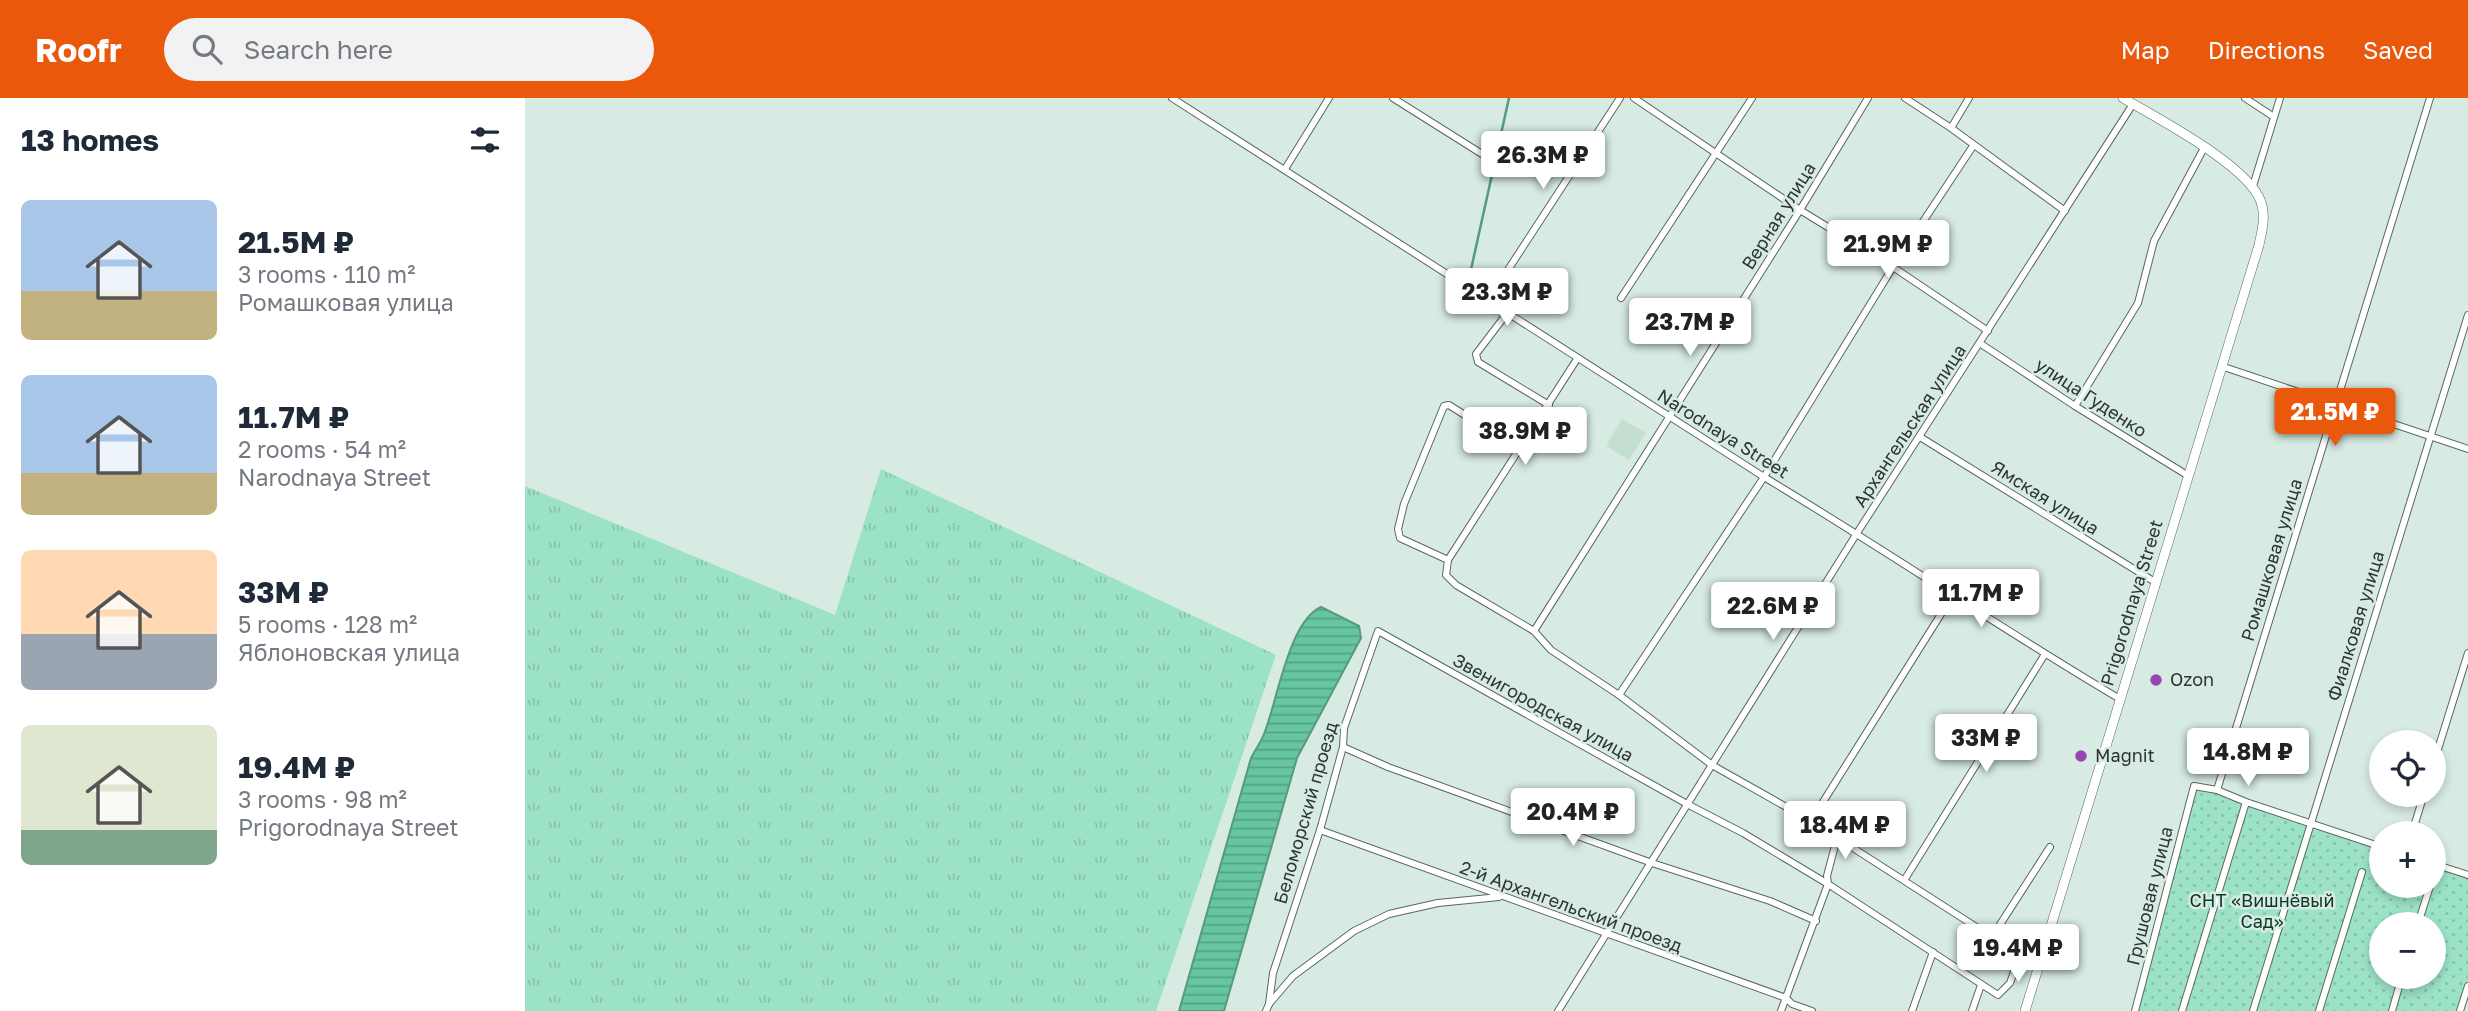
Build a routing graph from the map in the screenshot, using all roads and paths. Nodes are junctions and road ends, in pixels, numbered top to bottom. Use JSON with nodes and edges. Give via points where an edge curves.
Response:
{"nodes":[{"id":1,"x":1173,"y":98,"type":"edge"},
{"id":2,"x":1329,"y":98,"type":"edge"},
{"id":3,"x":1392,"y":98,"type":"edge"},
{"id":4,"x":1620,"y":98,"type":"edge"},
{"id":5,"x":1634,"y":98,"type":"edge"},
{"id":6,"x":1752,"y":98,"type":"edge"},
{"id":7,"x":1868,"y":98,"type":"edge"},
{"id":8,"x":1905,"y":98,"type":"edge"},
{"id":9,"x":1969,"y":98,"type":"edge"},
{"id":10,"x":2123,"y":98,"type":"edge"},
{"id":11,"x":2245,"y":98,"type":"edge"},
{"id":12,"x":2280,"y":98,"type":"edge"},
{"id":13,"x":2430,"y":98,"type":"edge"},
{"id":14,"x":2133,"y":104,"type":"junction"},
{"id":15,"x":2274,"y":117,"type":"junction"},
{"id":16,"x":1951,"y":128,"type":"junction"},
{"id":17,"x":1973,"y":146,"type":"junction"},
{"id":18,"x":2204,"y":148,"type":"junction"},
{"id":19,"x":1716,"y":152,"type":"junction"},
{"id":20,"x":1482,"y":154,"type":"dead end"},
{"id":21,"x":1285,"y":169,"type":"junction"},
{"id":22,"x":2253,"y":186,"type":"junction"},
{"id":23,"x":1800,"y":210,"type":"junction"},
{"id":24,"x":2065,"y":211,"type":"junction"},
{"id":25,"x":1893,"y":267,"type":"junction"},
{"id":26,"x":1621,"y":298,"type":"dead end"},
{"id":27,"x":1489,"y":299,"type":"junction"},
{"id":28,"x":1508,"y":312,"type":"junction"},
{"id":29,"x":2468,"y":315,"type":"edge"},
{"id":30,"x":1988,"y":331,"type":"junction"},
{"id":31,"x":1981,"y":344,"type":"junction"},
{"id":32,"x":1577,"y":359,"type":"junction"},
{"id":33,"x":2221,"y":366,"type":"junction"},
{"id":34,"x":1549,"y":405,"type":"junction"},
{"id":35,"x":2334,"y":405,"type":"junction"},
{"id":36,"x":2075,"y":406,"type":"junction"},
{"id":37,"x":1669,"y":416,"type":"junction"},
{"id":38,"x":1920,"y":437,"type":"junction"},
{"id":39,"x":2430,"y":438,"type":"junction"},
{"id":40,"x":2468,"y":449,"type":"edge"},
{"id":41,"x":1520,"y":450,"type":"junction"},
{"id":42,"x":2187,"y":475,"type":"junction"},
{"id":43,"x":1764,"y":477,"type":"junction"},
{"id":44,"x":1857,"y":533,"type":"junction"},
{"id":45,"x":1448,"y":560,"type":"junction"},
{"id":46,"x":2155,"y":582,"type":"junction"},
{"id":47,"x":1953,"y":594,"type":"junction"},
{"id":48,"x":1378,"y":631,"type":"joint"},
{"id":49,"x":1534,"y":631,"type":"junction"},
{"id":50,"x":2468,"y":653,"type":"edge"},
{"id":51,"x":2045,"y":654,"type":"junction"},
{"id":52,"x":1619,"y":695,"type":"junction"},
{"id":53,"x":2120,"y":699,"type":"junction"},
{"id":54,"x":2444,"y":730,"type":"edge"},
{"id":55,"x":1343,"y":747,"type":"junction"},
{"id":56,"x":1713,"y":765,"type":"junction"},
{"id":57,"x":2217,"y":790,"type":"junction"},
{"id":58,"x":2246,"y":802,"type":"junction"},
{"id":59,"x":1687,"y":804,"type":"junction"},
{"id":60,"x":1811,"y":821,"type":"junction"},
{"id":61,"x":2310,"y":822,"type":"junction"},
{"id":62,"x":1319,"y":831,"type":"junction"},
{"id":63,"x":1837,"y":838,"type":"junction"},
{"id":64,"x":2369,"y":842,"type":"edge"},
{"id":65,"x":2050,"y":847,"type":"dead end"},
{"id":66,"x":1652,"y":863,"type":"junction"},
{"id":67,"x":2446,"y":870,"type":"edge"},
{"id":68,"x":2362,"y":872,"type":"dead end"},
{"id":69,"x":2468,"y":875,"type":"edge"},
{"id":70,"x":1905,"y":879,"type":"junction"},
{"id":71,"x":1828,"y":884,"type":"junction"},
{"id":72,"x":1502,"y":897,"type":"junction"},
{"id":73,"x":1816,"y":921,"type":"junction"},
{"id":74,"x":1607,"y":935,"type":"junction"},
{"id":75,"x":1992,"y":937,"type":"junction"},
{"id":76,"x":1933,"y":952,"type":"junction"},
{"id":77,"x":2020,"y":955,"type":"junction"},
{"id":78,"x":2039,"y":965,"type":"junction"},
{"id":79,"x":1981,"y":985,"type":"junction"},
{"id":80,"x":2468,"y":986,"type":"edge"},
{"id":81,"x":2398,"y":989,"type":"edge"},
{"id":82,"x":1786,"y":998,"type":"junction"},
{"id":83,"x":1269,"y":1004,"type":"junction"},
{"id":84,"x":1265,"y":1011,"type":"edge"},
{"id":85,"x":1558,"y":1011,"type":"edge"},
{"id":86,"x":1781,"y":1011,"type":"edge"},
{"id":87,"x":1812,"y":1011,"type":"edge"},
{"id":88,"x":1912,"y":1011,"type":"edge"},
{"id":89,"x":1972,"y":1011,"type":"edge"},
{"id":90,"x":2025,"y":1011,"type":"edge"},
{"id":91,"x":2135,"y":1011,"type":"edge"},
{"id":92,"x":2182,"y":1011,"type":"edge"},
{"id":93,"x":2253,"y":1011,"type":"edge"},
{"id":94,"x":2319,"y":1011,"type":"edge"},
{"id":95,"x":2392,"y":1011,"type":"edge"},
{"id":96,"x":2460,"y":1011,"type":"edge"}],
"edges":[{"from":1,"to":21,"type":"street","name":"Narodnaya Street"},
{"from":2,"to":21,"type":"street"},
{"from":3,"to":20,"type":"street"},
{"from":4,"to":27,"type":"street"},
{"from":5,"to":19,"type":"street"},
{"from":6,"to":19,"type":"street"},
{"from":7,"to":23,"type":"street","name":"Верная улица"},
{"from":8,"to":16,"type":"street"},
{"from":9,"to":16,"type":"street"},
{"from":10,"to":14,"type":"street"},
{"from":11,"to":15,"type":"street"},
{"from":12,"to":15,"type":"street"},
{"from":13,"to":35,"type":"street","name":"Ромашковая улица"},
{"from":14,"to":18,"type":"street"},
{"from":14,"to":24,"type":"street","name":"Архангельская улица"},
{"from":15,"to":22,"type":"street"},
{"from":16,"to":17,"type":"street"},
{"from":17,"to":24,"type":"street"},
{"from":17,"to":25,"type":"street"},
{"from":18,"to":22,"type":"street"},
{"from":18,"to":36,"type":"street","via":[[2154,241],[2138,303]]},
{"from":19,"to":23,"type":"street"},
{"from":19,"to":26,"type":"street"},
{"from":21,"to":27,"type":"street","name":"Narodnaya Street"},
{"from":22,"to":33,"type":"street","name":"Prigorodnaya Street","via":[[2264,220]]},
{"from":23,"to":25,"type":"street"},
{"from":23,"to":37,"type":"street","name":"Верная улица"},
{"from":24,"to":30,"type":"street","name":"Архангельская улица"},
{"from":25,"to":30,"type":"street"},
{"from":25,"to":43,"type":"street"},
{"from":27,"to":28,"type":"street","name":"Narodnaya Street"},
{"from":28,"to":32,"type":"street","name":"Narodnaya Street"},
{"from":28,"to":34,"type":"street","via":[[1476,354],[1478,362]]},
{"from":29,"to":39,"type":"street","name":"Фиалковая улица"},
{"from":30,"to":31,"type":"street","name":"Архангельская улица"},
{"from":31,"to":36,"type":"street","name":"улица Гуденко"},
{"from":31,"to":38,"type":"street","name":"Архангельская улица"},
{"from":32,"to":34,"type":"street"},
{"from":32,"to":37,"type":"street","name":"Narodnaya Street"},
{"from":33,"to":35,"type":"street"},
{"from":33,"to":42,"type":"street","name":"Prigorodnaya Street"},
{"from":34,"to":41,"type":"street"},
{"from":35,"to":39,"type":"street"},
{"from":35,"to":57,"type":"street","name":"Ромашковая улица"},
{"from":36,"to":42,"type":"street","name":"улица Гуденко"},
{"from":37,"to":43,"type":"street","name":"Narodnaya Street"},
{"from":37,"to":49,"type":"street","name":"Верная улица"},
{"from":38,"to":44,"type":"street","name":"Архангельская улица"},
{"from":38,"to":46,"type":"street","name":"Ямская улица"},
{"from":39,"to":40,"type":"street"},
{"from":39,"to":61,"type":"street","name":"Фиалковая улица"},
{"from":41,"to":45,"type":"street"},
{"from":41,"to":45,"type":"street","via":[[1444,406],[1398,529],[1400,538]]},
{"from":42,"to":46,"type":"street","name":"Prigorodnaya Street"},
{"from":43,"to":44,"type":"street","name":"Narodnaya Street"},
{"from":43,"to":52,"type":"street"},
{"from":44,"to":47,"type":"street","name":"Narodnaya Street"},
{"from":44,"to":56,"type":"street","name":"Архангельская улица"},
{"from":45,"to":49,"type":"street","via":[[1446,575],[1456,585]]},
{"from":46,"to":53,"type":"street","name":"Prigorodnaya Street"},
{"from":47,"to":51,"type":"street","name":"Narodnaya Street"},
{"from":47,"to":60,"type":"street"},
{"from":48,"to":55,"type":"street","name":"Беломорский проезд","via":[[1344,728]]},
{"from":48,"to":59,"type":"street","name":"Звенигородская улица"},
{"from":49,"to":52,"type":"street","via":[[1551,650]]},
{"from":50,"to":54,"type":"street"},
{"from":51,"to":53,"type":"street","name":"Narodnaya Street"},
{"from":51,"to":70,"type":"street"},
{"from":52,"to":56,"type":"street"},
{"from":53,"to":78,"type":"street","name":"Prigorodnaya Street"},
{"from":55,"to":62,"type":"street","name":"Беломорский проезд"},
{"from":55,"to":66,"type":"street"},
{"from":56,"to":59,"type":"street","name":"Архангельская улица"},
{"from":56,"to":60,"type":"street"},
{"from":57,"to":58,"type":"street"},
{"from":57,"to":91,"type":"street","name":"Грушовая улица","via":[[2192,788]]},
{"from":58,"to":61,"type":"street"},
{"from":58,"to":92,"type":"street"},
{"from":59,"to":66,"type":"street"},
{"from":59,"to":71,"type":"street","name":"Звенигородская улица"},
{"from":60,"to":63,"type":"street"},
{"from":61,"to":64,"type":"street"},
{"from":61,"to":93,"type":"street","name":"Фиалковая улица"},
{"from":62,"to":72,"type":"street","name":"2-й Архангельский проезд"},
{"from":62,"to":83,"type":"street","name":"Беломорский проезд","via":[[1273,973]]},
{"from":63,"to":70,"type":"street"},
{"from":63,"to":71,"type":"street"},
{"from":65,"to":75,"type":"street"},
{"from":66,"to":73,"type":"street","via":[[1770,901]]},
{"from":66,"to":74,"type":"street"},
{"from":67,"to":69,"type":"street"},
{"from":68,"to":94,"type":"street"},
{"from":70,"to":75,"type":"street"},
{"from":71,"to":73,"type":"street"},
{"from":71,"to":76,"type":"street","name":"Звенигородская улица"},
{"from":72,"to":74,"type":"street","name":"2-й Архангельский проезд"},
{"from":72,"to":83,"type":"street","name":"Беломорский проезд","via":[[1438,903],[1389,914],[1354,931],[1293,976]]},
{"from":73,"to":82,"type":"street"},
{"from":74,"to":82,"type":"street","name":"2-й Архангельский проезд"},
{"from":74,"to":85,"type":"street"},
{"from":75,"to":77,"type":"street"},
{"from":76,"to":79,"type":"street","name":"Звенигородская улица"},
{"from":76,"to":88,"type":"street"},
{"from":77,"to":78,"type":"street"},
{"from":77,"to":79,"type":"street","via":[[2010,983],[1998,995]]},
{"from":78,"to":90,"type":"street","name":"Prigorodnaya Street"},
{"from":79,"to":89,"type":"street"},
{"from":80,"to":96,"type":"street"},
{"from":81,"to":95,"type":"street"},
{"from":82,"to":86,"type":"street"},
{"from":82,"to":87,"type":"street","name":"2-й Архангельский проезд"},
{"from":83,"to":84,"type":"street","name":"Беломорский проезд"}]}
